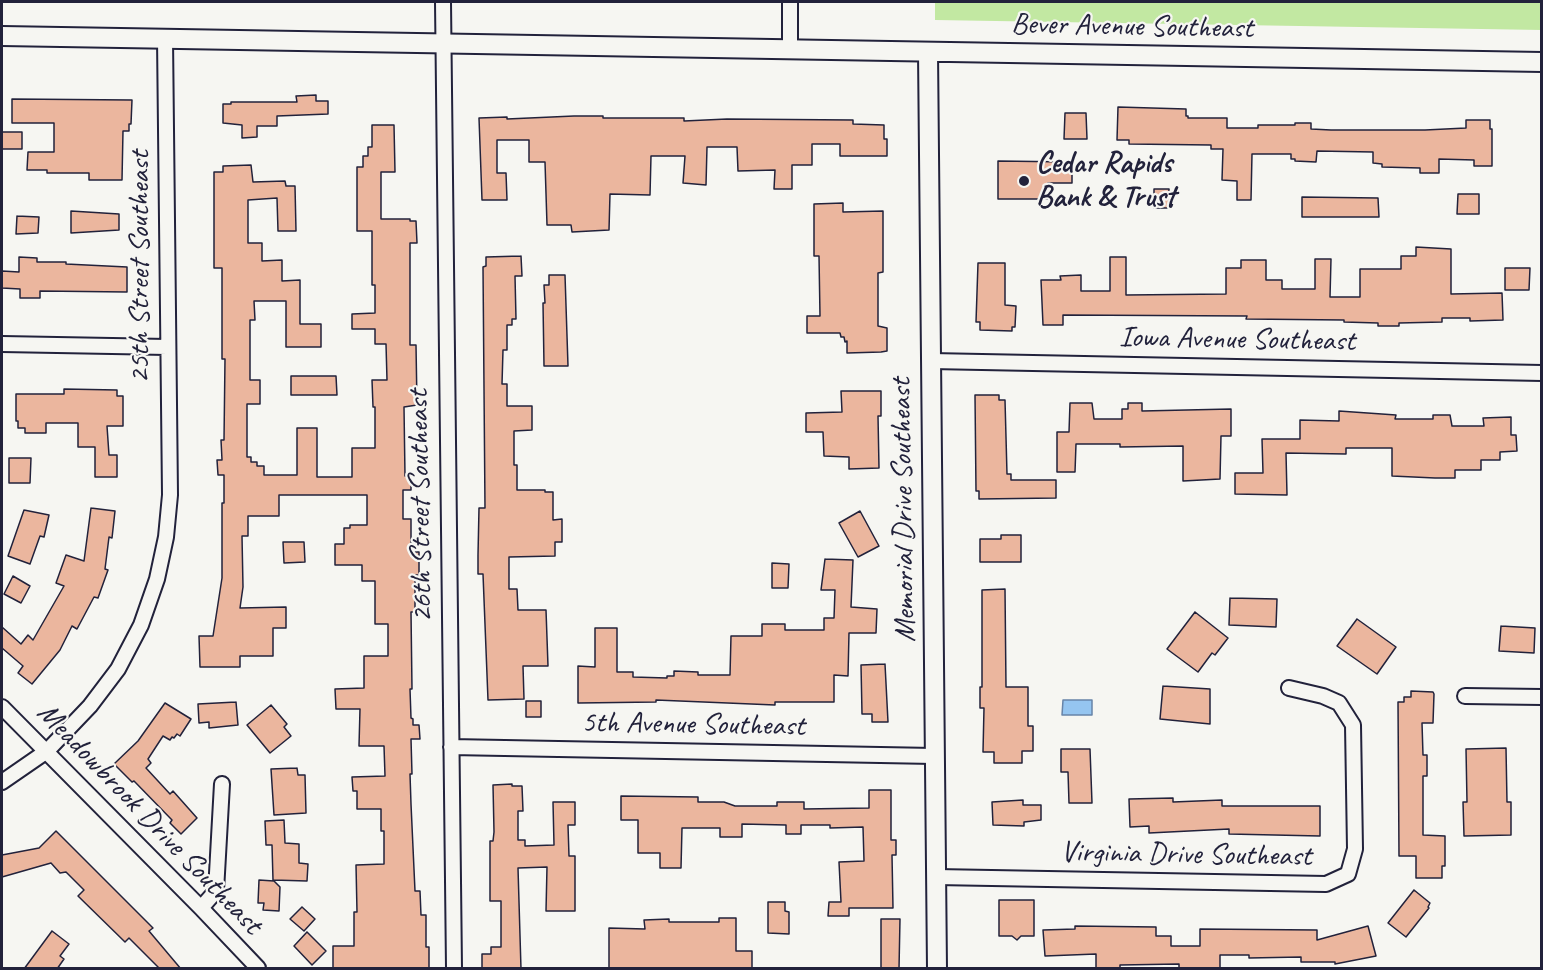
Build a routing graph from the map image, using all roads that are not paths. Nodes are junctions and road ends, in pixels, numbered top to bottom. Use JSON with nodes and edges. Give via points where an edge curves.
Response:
{"nodes":[{"id":1,"x":443,"y":2,"type":"edge"},
{"id":2,"x":790,"y":2,"type":"edge"},
{"id":3,"x":2,"y":36,"type":"edge"},
{"id":4,"x":165,"y":38,"type":"junction"},
{"id":5,"x":444,"y":44,"type":"junction"},
{"id":6,"x":790,"y":49,"type":"junction"},
{"id":7,"x":928,"y":52,"type":"junction"},
{"id":8,"x":1542,"y":62,"type":"edge"},
{"id":9,"x":2,"y":344,"type":"edge"},
{"id":10,"x":167,"y":347,"type":"junction"},
{"id":11,"x":931,"y":361,"type":"junction"},
{"id":12,"x":1542,"y":373,"type":"edge"},
{"id":13,"x":1289,"y":688,"type":"dead end"},
{"id":14,"x":1465,"y":696,"type":"dead end"},
{"id":15,"x":1542,"y":697,"type":"edge"},
{"id":16,"x":2,"y":707,"type":"edge"},
{"id":17,"x":451,"y":747,"type":"junction"},
{"id":18,"x":46,"y":752,"type":"junction"},
{"id":19,"x":934,"y":756,"type":"junction"},
{"id":20,"x":2,"y":782,"type":"edge"},
{"id":21,"x":222,"y":784,"type":"dead end"},
{"id":22,"x":936,"y":878,"type":"junction"},
{"id":23,"x":201,"y":908,"type":"junction"},
{"id":24,"x":258,"y":969,"type":"edge"},
{"id":25,"x":454,"y":969,"type":"edge"},
{"id":26,"x":937,"y":969,"type":"edge"}],
"edges":[{"from":1,"to":5,"type":"street","name":"26th Street Southeast"},
{"from":2,"to":6,"type":"street"},
{"from":3,"to":4,"type":"street","name":"Bever Avenue Southeast"},
{"from":4,"to":5,"type":"street","name":"Bever Avenue Southeast"},
{"from":4,"to":10,"type":"street","name":"25th Street Southeast"},
{"from":5,"to":6,"type":"street","name":"Bever Avenue Southeast"},
{"from":5,"to":17,"type":"street","name":"26th Street Southeast"},
{"from":6,"to":7,"type":"street","name":"Bever Avenue Southeast"},
{"from":7,"to":8,"type":"street","name":"Bever Avenue Southeast"},
{"from":7,"to":11,"type":"street","name":"Memorial Drive Southeast"},
{"from":9,"to":10,"type":"street"},
{"from":10,"to":18,"type":"street","name":"25th Street Southeast","via":[[170,495],[157,579],[141,625],[118,669],[90,706]]},
{"from":11,"to":12,"type":"street","name":"Iowa Avenue Southeast"},
{"from":11,"to":19,"type":"street","name":"Memorial Drive Southeast"},
{"from":13,"to":22,"type":"street","name":"Virginia Drive Southeast","via":[[1339,704],[1353,725],[1355,849],[1348,874],[1326,884]]},
{"from":14,"to":15,"type":"street"},
{"from":16,"to":18,"type":"street","name":"Meadowbrook Drive Southeast"},
{"from":17,"to":19,"type":"street","name":"5th Avenue Southeast"},
{"from":17,"to":25,"type":"street","name":"26th Street Southeast"},
{"from":18,"to":20,"type":"street"},
{"from":18,"to":23,"type":"street","name":"Meadowbrook Drive Southeast"},
{"from":19,"to":22,"type":"street","name":"Memorial Drive Southeast"},
{"from":21,"to":23,"type":"street","via":[[216,891]]},
{"from":22,"to":26,"type":"street","name":"Memorial Drive Southeast"},
{"from":23,"to":24,"type":"street","name":"Meadowbrook Drive Southeast"}]}
